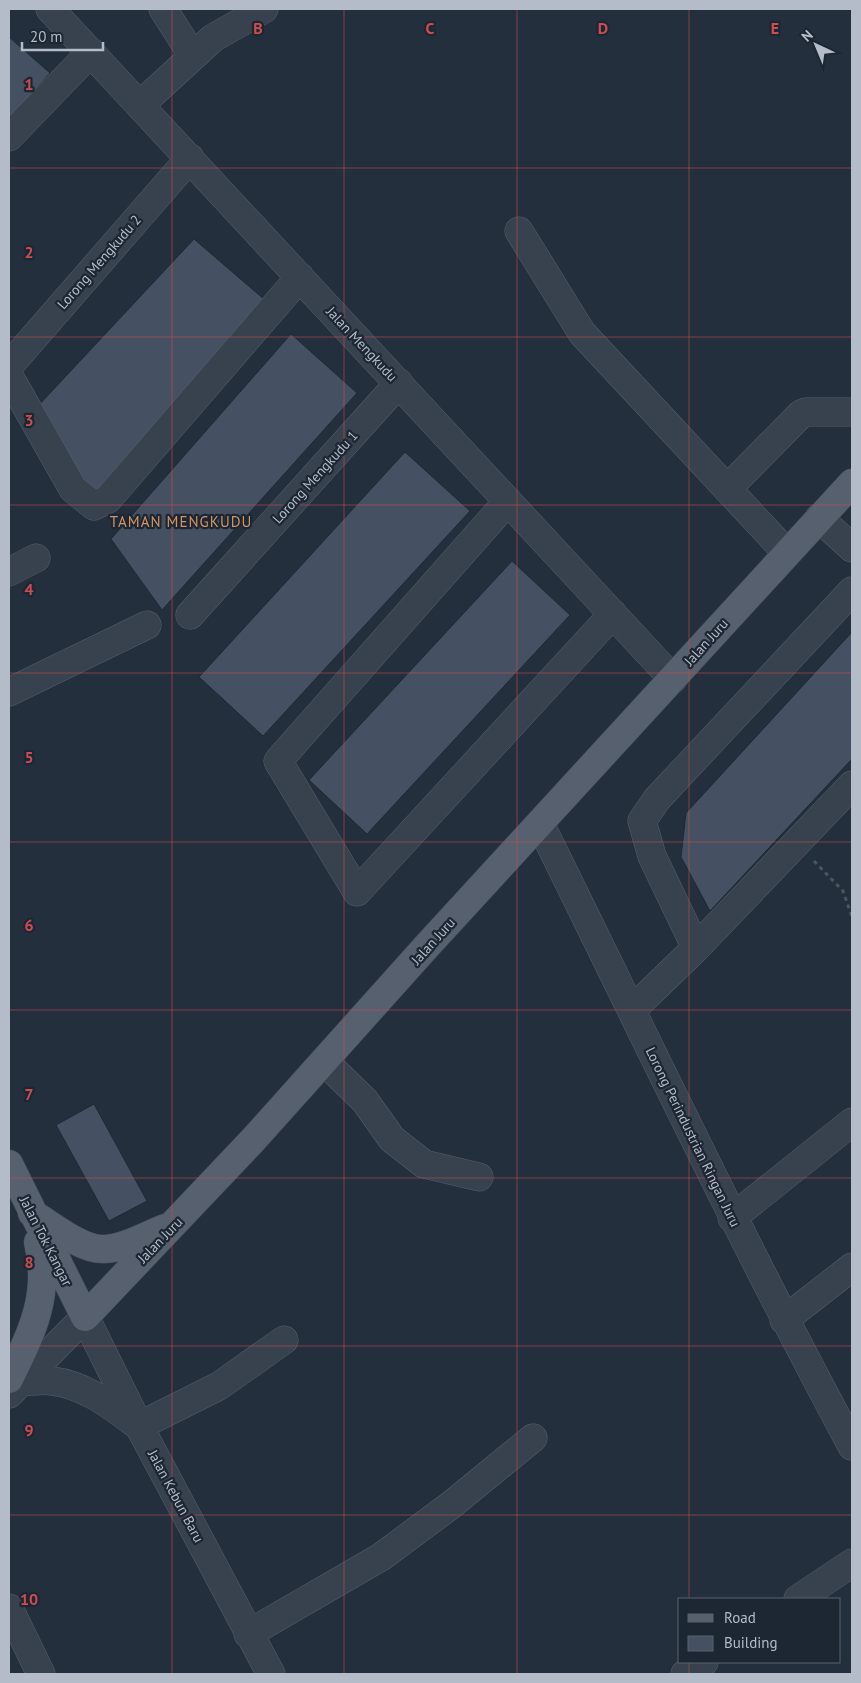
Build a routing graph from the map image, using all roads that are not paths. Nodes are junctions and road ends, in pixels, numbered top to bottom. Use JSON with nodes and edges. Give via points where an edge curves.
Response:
{"nodes":[{"id":1,"x":50,"y":9,"type":"edge"},
{"id":2,"x":163,"y":9,"type":"edge"},
{"id":3,"x":264,"y":9,"type":"edge"},
{"id":4,"x":90,"y":52,"type":"junction"},
{"id":5,"x":193,"y":56,"type":"junction"},
{"id":6,"x":140,"y":105,"type":"junction"},
{"id":7,"x":9,"y":137,"type":"edge"},
{"id":8,"x":190,"y":158,"type":"junction"},
{"id":9,"x":519,"y":231,"type":"dead end"},
{"id":10,"x":300,"y":277,"type":"junction"},
{"id":11,"x":9,"y":366,"type":"edge"},
{"id":12,"x":9,"y":376,"type":"edge"},
{"id":13,"x":399,"y":383,"type":"junction"},
{"id":14,"x":852,"y":412,"type":"edge"},
{"id":15,"x":852,"y":483,"type":"edge"},
{"id":16,"x":727,"y":489,"type":"junction"},
{"id":17,"x":508,"y":501,"type":"junction"},
{"id":18,"x":819,"y":518,"type":"junction"},
{"id":19,"x":852,"y":548,"type":"edge"},
{"id":20,"x":787,"y":554,"type":"junction"},
{"id":21,"x":36,"y":558,"type":"dead end"},
{"id":22,"x":9,"y":572,"type":"edge"},
{"id":23,"x":852,"y":592,"type":"edge"},
{"id":24,"x":613,"y":614,"type":"junction"},
{"id":25,"x":190,"y":615,"type":"dead end"},
{"id":26,"x":146,"y":625,"type":"dead end"},
{"id":27,"x":673,"y":678,"type":"junction"},
{"id":28,"x":9,"y":692,"type":"edge"},
{"id":29,"x":852,"y":785,"type":"edge"},
{"id":30,"x":540,"y":824,"type":"junction"},
{"id":31,"x":696,"y":948,"type":"junction"},
{"id":32,"x":632,"y":1010,"type":"junction"},
{"id":33,"x":324,"y":1061,"type":"junction"},
{"id":34,"x":852,"y":1122,"type":"edge"},
{"id":35,"x":9,"y":1164,"type":"edge"},
{"id":36,"x":479,"y":1177,"type":"dead end"},
{"id":37,"x":32,"y":1213,"type":"junction"},
{"id":38,"x":732,"y":1218,"type":"junction"},
{"id":39,"x":176,"y":1223,"type":"junction"},
{"id":40,"x":852,"y":1267,"type":"edge"},
{"id":41,"x":84,"y":1317,"type":"junction"},
{"id":42,"x":784,"y":1320,"type":"junction"},
{"id":43,"x":284,"y":1340,"type":"dead end"},
{"id":44,"x":13,"y":1385,"type":"edge"},
{"id":45,"x":139,"y":1426,"type":"junction"},
{"id":46,"x":533,"y":1438,"type":"dead end"},
{"id":47,"x":852,"y":1446,"type":"edge"},
{"id":48,"x":852,"y":1564,"type":"edge"},
{"id":49,"x":800,"y":1598,"type":"edge"},
{"id":50,"x":9,"y":1608,"type":"edge"},
{"id":51,"x":248,"y":1634,"type":"junction"},
{"id":52,"x":702,"y":1663,"type":"edge"},
{"id":53,"x":41,"y":1674,"type":"edge"},
{"id":54,"x":271,"y":1674,"type":"edge"},
{"id":55,"x":685,"y":1674,"type":"edge"}],
"edges":[{"from":1,"to":4,"type":"street","name":"Jalan Mengkudu"},
{"from":2,"to":5,"type":"street"},
{"from":3,"to":5,"type":"street","via":[[213,38]]},
{"from":4,"to":6,"type":"street","name":"Jalan Mengkudu"},
{"from":4,"to":7,"type":"street"},
{"from":5,"to":6,"type":"street"},
{"from":6,"to":8,"type":"street","name":"Jalan Mengkudu"},
{"from":8,"to":10,"type":"street","name":"Jalan Mengkudu"},
{"from":8,"to":11,"type":"street","name":"Lorong Mengkudu 2"},
{"from":9,"to":16,"type":"street","via":[[582,333]]},
{"from":10,"to":12,"type":"street","via":[[108,499],[94,506],[73,489]]},
{"from":10,"to":13,"type":"street","name":"Jalan Mengkudu"},
{"from":13,"to":17,"type":"street","name":"Jalan Mengkudu"},
{"from":13,"to":25,"type":"street","name":"Lorong Mengkudu 1"},
{"from":14,"to":16,"type":"street","via":[[801,414]]},
{"from":15,"to":18,"type":"main road","name":"Jalan Juru"},
{"from":16,"to":20,"type":"street"},
{"from":17,"to":24,"type":"street","name":"Jalan Mengkudu"},
{"from":17,"to":24,"type":"street","via":[[278,761],[357,892]]},
{"from":18,"to":19,"type":"street"},
{"from":18,"to":20,"type":"main road","name":"Jalan Juru"},
{"from":20,"to":27,"type":"main road","name":"Jalan Juru"},
{"from":21,"to":22,"type":"street"},
{"from":23,"to":31,"type":"street","via":[[657,799],[642,821],[652,856]]},
{"from":24,"to":27,"type":"street","name":"Jalan Mengkudu"},
{"from":26,"to":28,"type":"street"},
{"from":27,"to":30,"type":"main road","name":"Jalan Juru"},
{"from":29,"to":31,"type":"street"},
{"from":30,"to":32,"type":"street","name":"Lorong Perindustrian Ringan Juru"},
{"from":30,"to":33,"type":"main road","name":"Jalan Juru"},
{"from":31,"to":32,"type":"street"},
{"from":32,"to":38,"type":"street","name":"Lorong Perindustrian Ringan Juru"},
{"from":33,"to":36,"type":"street","via":[[365,1102],[392,1139],[424,1164]]},
{"from":33,"to":39,"type":"main road","name":"Jalan Juru"},
{"from":34,"to":38,"type":"street"},
{"from":35,"to":37,"type":"main road","name":"Jalan Tok Kangar"},
{"from":37,"to":39,"type":"main road","via":[[91,1248],[106,1249],[125,1244]]},
{"from":37,"to":41,"type":"main road","name":"Jalan Tok Kangar"},
{"from":37,"to":44,"type":"main road","via":[[43,1261],[44,1282],[33,1331]]},
{"from":38,"to":42,"type":"street","name":"Lorong Perindustrian Ringan Juru"},
{"from":39,"to":41,"type":"main road","name":"Jalan Juru"},
{"from":40,"to":42,"type":"street"},
{"from":41,"to":44,"type":"street","name":"Jalan Juru"},
{"from":41,"to":45,"type":"street","name":"Jalan Kebun Baru"},
{"from":42,"to":47,"type":"street","name":"Lorong Perindustrian Ringan Juru"},
{"from":43,"to":45,"type":"street","via":[[219,1386]]},
{"from":44,"to":45,"type":"street","via":[[51,1380],[74,1386],[97,1396]]},
{"from":45,"to":51,"type":"street","name":"Jalan Kebun Baru"},
{"from":46,"to":51,"type":"street","via":[[381,1557]]},
{"from":48,"to":49,"type":"street"},
{"from":50,"to":53,"type":"street"},
{"from":51,"to":54,"type":"street","name":"Jalan Kebun Baru"},
{"from":52,"to":55,"type":"street"}]}
